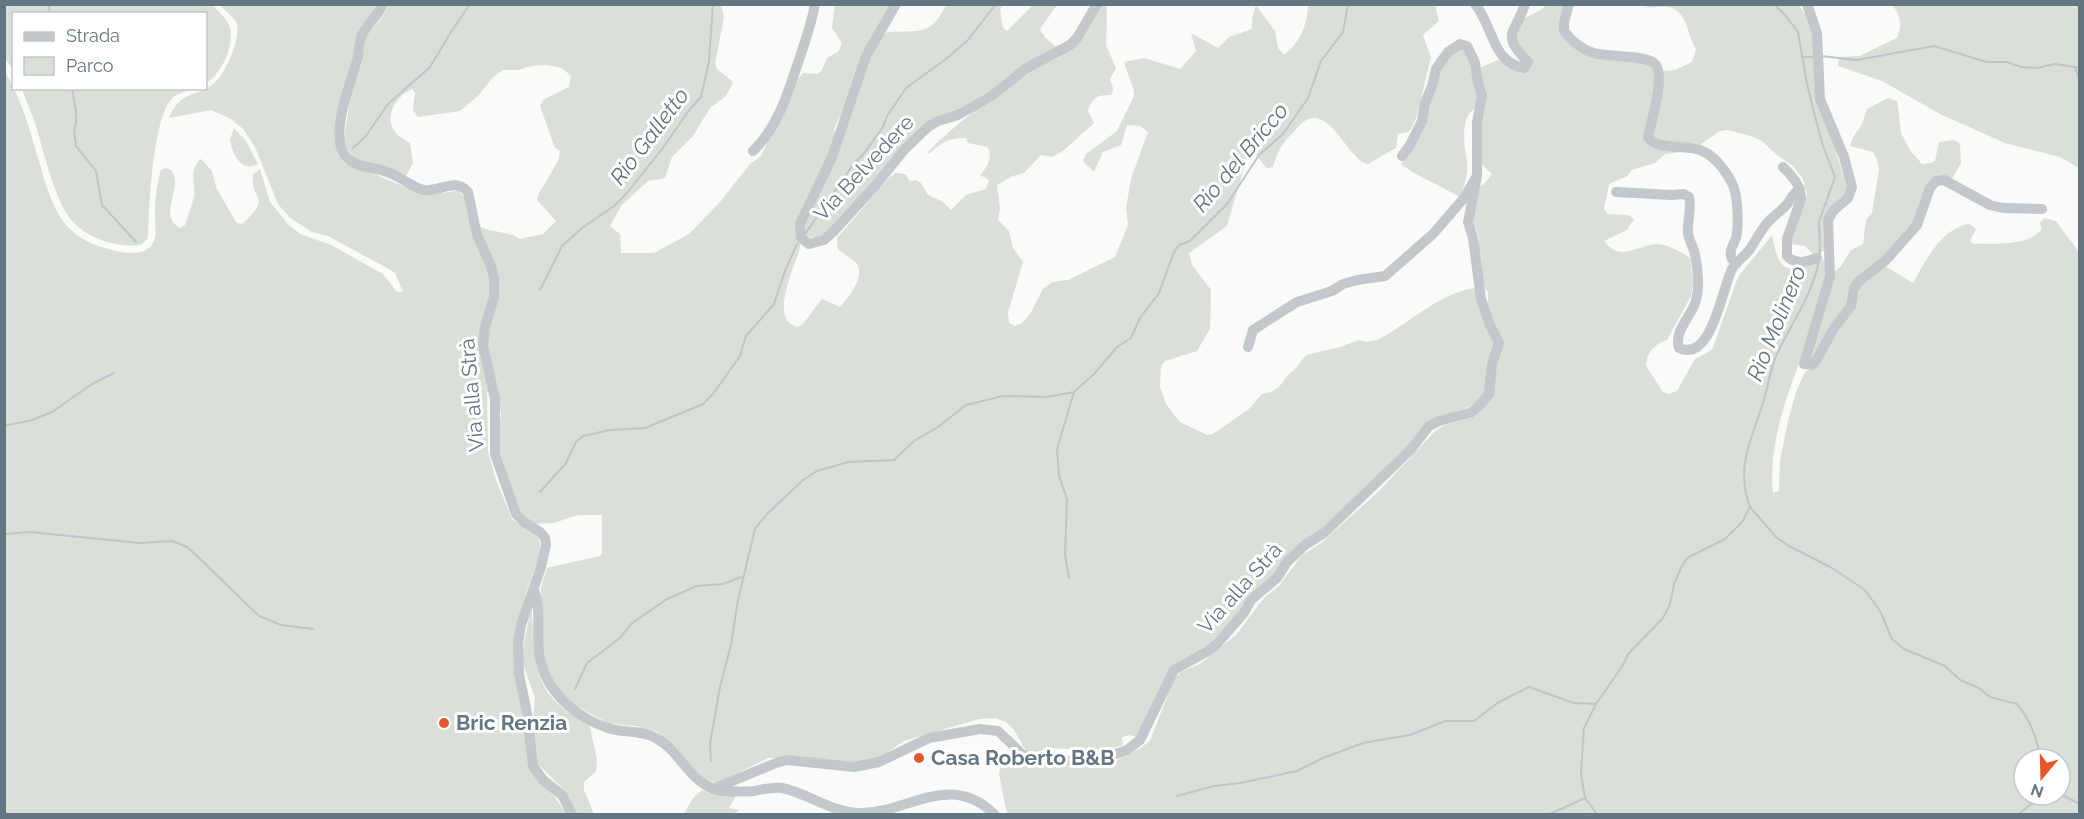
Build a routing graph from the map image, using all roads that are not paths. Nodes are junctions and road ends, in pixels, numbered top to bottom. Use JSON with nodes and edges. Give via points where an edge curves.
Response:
{"nodes":[{"id":1,"x":383,"y":4,"type":"edge"},
{"id":2,"x":815,"y":4,"type":"edge"},
{"id":3,"x":896,"y":4,"type":"edge"},
{"id":4,"x":1097,"y":4,"type":"edge"},
{"id":5,"x":1475,"y":4,"type":"edge"},
{"id":6,"x":1526,"y":4,"type":"edge"},
{"id":7,"x":1569,"y":4,"type":"edge"},
{"id":8,"x":1807,"y":4,"type":"edge"},
{"id":9,"x":753,"y":151,"type":"dead end"},
{"id":10,"x":1402,"y":156,"type":"dead end"},
{"id":11,"x":1783,"y":167,"type":"dead end"},
{"id":12,"x":1477,"y":176,"type":"junction"},
{"id":13,"x":1800,"y":189,"type":"junction"},
{"id":14,"x":1616,"y":192,"type":"dead end"},
{"id":15,"x":2042,"y":209,"type":"dead end"},
{"id":16,"x":1817,"y":258,"type":"dead end"},
{"id":17,"x":1737,"y":263,"type":"junction"},
{"id":18,"x":1248,"y":347,"type":"dead end"},
{"id":19,"x":534,"y":590,"type":"junction"},
{"id":20,"x":713,"y":789,"type":"junction"},
{"id":21,"x":572,"y":814,"type":"edge"},
{"id":22,"x":994,"y":814,"type":"edge"}],
"edges":[{"from":1,"to":19,"type":"street","name":"Via alla Strà","via":[[359,45],[345,97],[342,151],[350,162],[396,175],[423,190],[454,185],[468,192],[477,235],[494,278],[494,297],[483,345],[495,399],[495,454],[516,514],[545,538]]},
{"from":2,"to":9,"type":"street","via":[[784,103]]},
{"from":3,"to":4,"type":"street","name":"Via Belvedere","via":[[866,56],[832,157],[800,224],[801,238],[809,244],[824,240],[833,232],[928,127],[992,96],[1025,69],[1070,45]]},
{"from":5,"to":6,"type":"street","via":[[1499,52],[1524,68],[1527,62],[1514,48],[1512,30]]},
{"from":7,"to":17,"type":"street","via":[[1564,31],[1575,42],[1593,53],[1645,58],[1658,66],[1648,137],[1657,145],[1699,150],[1724,171],[1736,193],[1737,231],[1730,253]]},
{"from":8,"to":15,"type":"street","via":[[1817,33],[1822,105],[1852,187],[1851,194],[1828,220],[1830,276],[1804,364],[1812,365],[1817,360],[1851,306],[1858,282],[1886,260],[1917,225],[1936,181],[1944,180],[1990,206]]},
{"from":10,"to":12,"type":"street","name":"Via alla Strà","via":[[1422,121],[1436,69],[1454,46],[1462,44],[1475,63],[1482,95],[1477,122]]},
{"from":11,"to":13,"type":"street"},
{"from":12,"to":18,"type":"street","via":[[1445,222],[1394,269],[1381,277],[1357,279],[1297,302],[1253,330]]},
{"from":12,"to":20,"type":"street","name":"Via alla Strà","via":[[1468,222],[1481,299],[1499,343],[1489,394],[1470,413],[1429,426],[1412,448],[1324,533],[1287,562],[1217,644],[1174,670],[1140,740],[1127,750],[1099,760],[1046,761],[1023,754],[998,731],[973,730],[929,738],[879,762],[854,767],[788,760]]},
{"from":13,"to":16,"type":"street","via":[[1801,199],[1787,239],[1787,256],[1801,262]]},
{"from":13,"to":17,"type":"street"},
{"from":14,"to":17,"type":"street","via":[[1689,196],[1688,231],[1696,256],[1697,286],[1695,305],[1678,336],[1679,348],[1692,350],[1704,340]]},
{"from":19,"to":20,"type":"street","name":"Via alla Strà","via":[[540,662],[552,690],[565,704],[610,729],[656,738],[695,779]]},
{"from":19,"to":21,"type":"street","name":"Via alla Strà","via":[[521,625],[518,662],[531,756],[537,773],[562,795]]},
{"from":20,"to":22,"type":"street","via":[[733,792],[783,788],[840,810],[860,813],[886,810],[937,794],[968,798]]}]}
